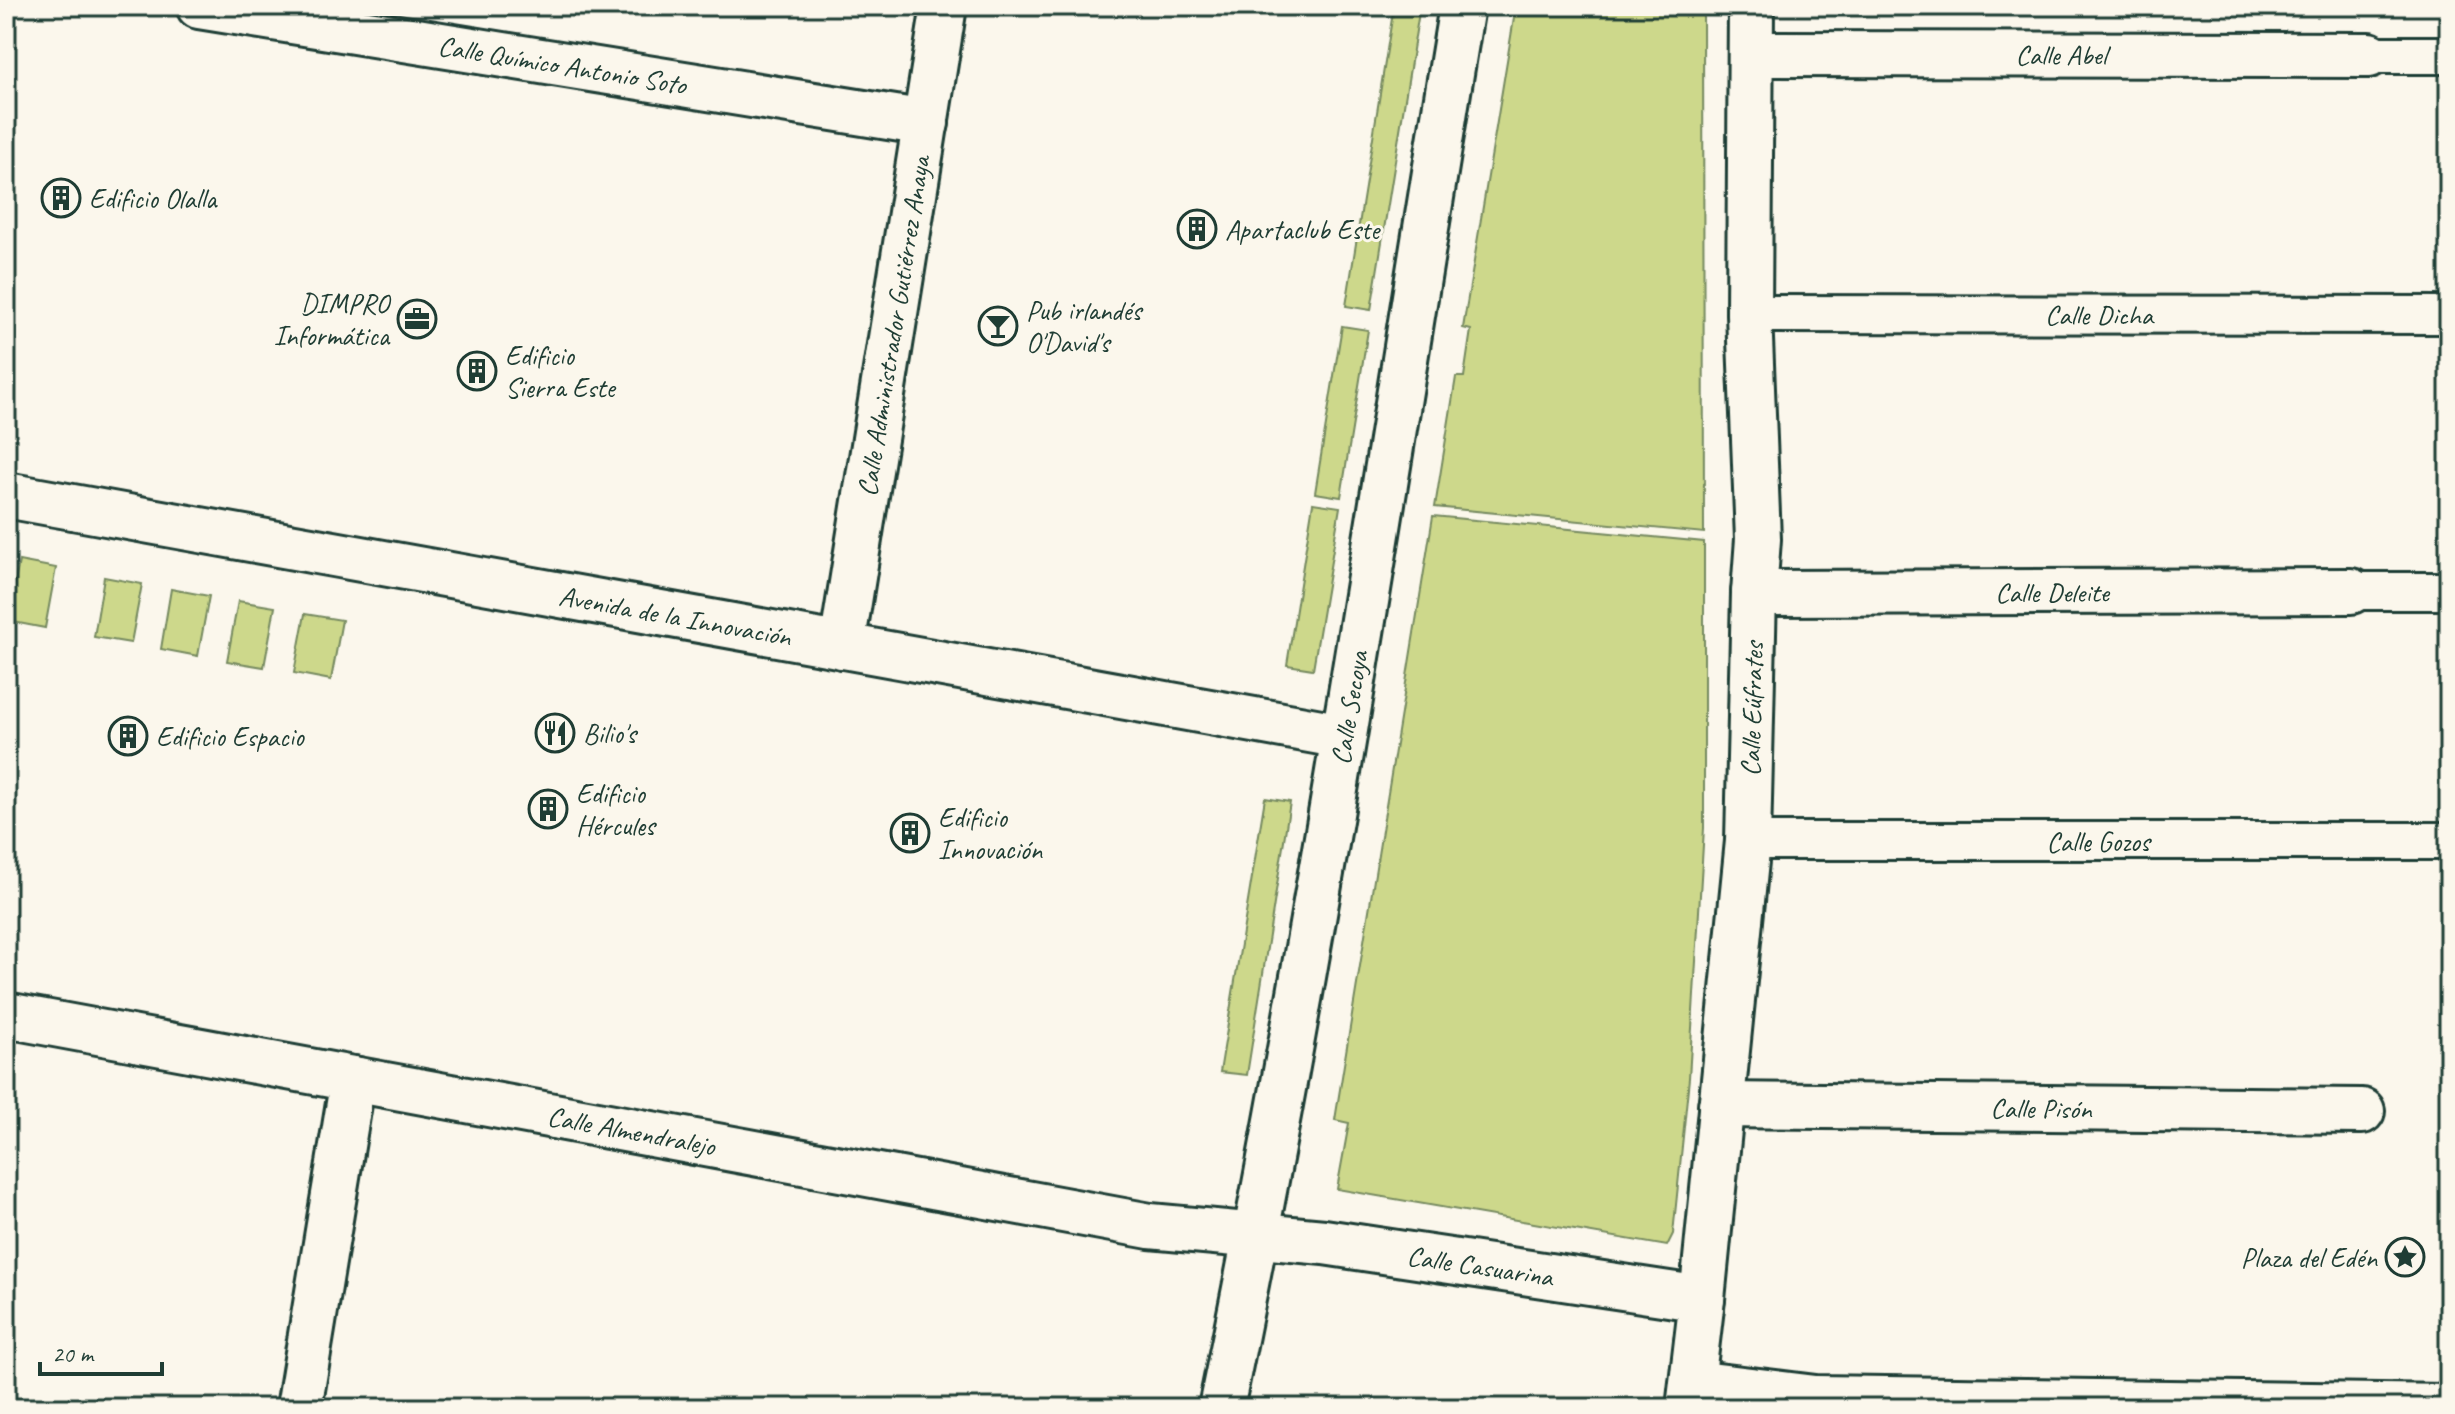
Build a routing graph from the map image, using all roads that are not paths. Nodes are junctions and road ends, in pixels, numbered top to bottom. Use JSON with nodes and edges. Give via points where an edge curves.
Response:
{"nodes":[{"id":1,"x":199,"y":6,"type":"edge"},
{"id":2,"x":944,"y":6,"type":"edge"},
{"id":3,"x":1462,"y":6,"type":"edge"},
{"id":4,"x":1751,"y":6,"type":"edge"},
{"id":5,"x":1751,"y":54,"type":"junction"},
{"id":6,"x":2369,"y":55,"type":"joint"},
{"id":7,"x":2449,"y":55,"type":"edge"},
{"id":8,"x":926,"y":123,"type":"junction"},
{"id":9,"x":1749,"y":314,"type":"junction"},
{"id":10,"x":2449,"y":315,"type":"edge"},
{"id":11,"x":6,"y":495,"type":"edge"},
{"id":12,"x":2351,"y":591,"type":"joint"},
{"id":13,"x":2449,"y":591,"type":"edge"},
{"id":14,"x":1754,"y":593,"type":"junction"},
{"id":15,"x":842,"y":646,"type":"junction"},
{"id":16,"x":1343,"y":736,"type":"junction"},
{"id":17,"x":1748,"y":841,"type":"junction"},
{"id":18,"x":2449,"y":841,"type":"edge"},
{"id":19,"x":6,"y":1015,"type":"edge"},
{"id":20,"x":353,"y":1079,"type":"junction"},
{"id":21,"x":1721,"y":1105,"type":"junction"},
{"id":22,"x":2362,"y":1111,"type":"dead end"},
{"id":23,"x":1257,"y":1235,"type":"junction"},
{"id":24,"x":1702,"y":1299,"type":"junction"},
{"id":25,"x":1691,"y":1393,"type":"edge"},
{"id":26,"x":2449,"y":1403,"type":"edge"},
{"id":27,"x":299,"y":1408,"type":"edge"},
{"id":28,"x":1221,"y":1408,"type":"edge"}],
"edges":[{"from":1,"to":8,"type":"street","name":"Calle Químico Antonio Soto"},
{"from":2,"to":8,"type":"street","name":"Calle Administrador Gutiérrez Anaya"},
{"from":3,"to":16,"type":"street","name":"Calle Secoya"},
{"from":4,"to":5,"type":"street","name":"Calle Eúfrates"},
{"from":5,"to":6,"type":"street","name":"Calle Abel"},
{"from":5,"to":9,"type":"street","name":"Calle Eúfrates"},
{"from":6,"to":7,"type":"street"},
{"from":8,"to":15,"type":"street","name":"Calle Administrador Gutiérrez Anaya"},
{"from":9,"to":10,"type":"street","name":"Calle Dicha"},
{"from":9,"to":14,"type":"street","name":"Calle Eúfrates","via":[[1758,539]]},
{"from":11,"to":15,"type":"street","name":"Avenida de la Innovación"},
{"from":12,"to":13,"type":"street"},
{"from":12,"to":14,"type":"street","name":"Calle Deleite"},
{"from":14,"to":17,"type":"street","name":"Calle Eúfrates"},
{"from":15,"to":16,"type":"street","name":"Avenida de la Innovación"},
{"from":16,"to":23,"type":"street","name":"Calle Secoya"},
{"from":17,"to":18,"type":"street","name":"Calle Gozos"},
{"from":17,"to":21,"type":"street","name":"Calle Eúfrates"},
{"from":19,"to":20,"type":"street","name":"Calle Almendralejo"},
{"from":20,"to":23,"type":"street","name":"Calle Almendralejo","via":[[1150,1226]]},
{"from":20,"to":27,"type":"street"},
{"from":21,"to":22,"type":"street","name":"Calle Pisón"},
{"from":21,"to":24,"type":"street","name":"Calle Eúfrates"},
{"from":23,"to":24,"type":"street","name":"Calle Casuarina"},
{"from":23,"to":28,"type":"street","name":"Calle Secoya"},
{"from":24,"to":25,"type":"street","name":"Calle Eúfrates"},
{"from":25,"to":26,"type":"street"}]}
